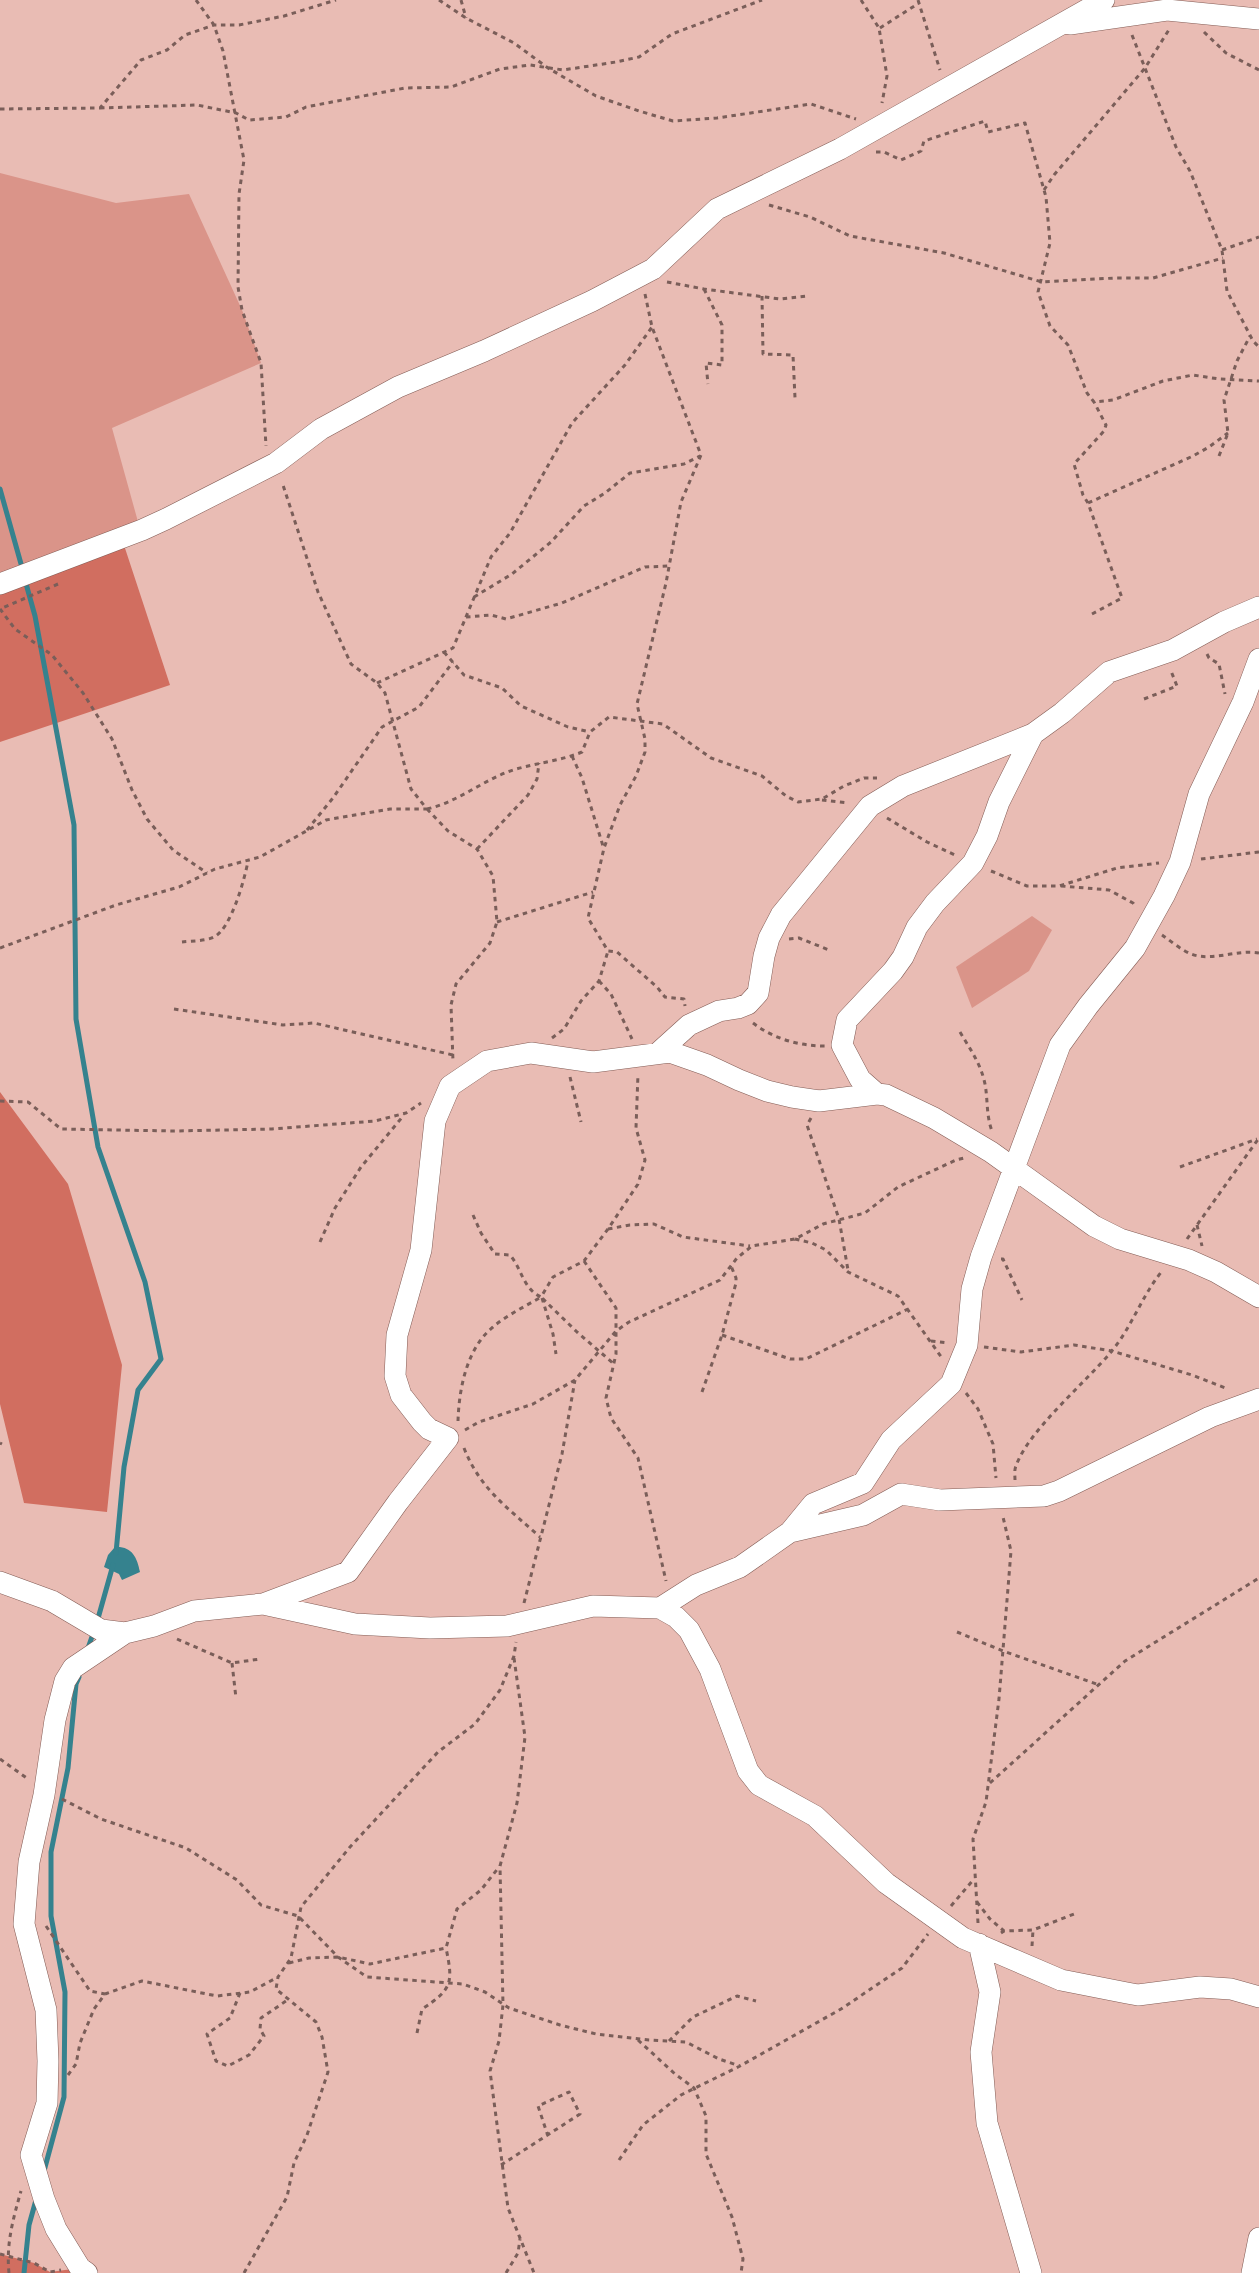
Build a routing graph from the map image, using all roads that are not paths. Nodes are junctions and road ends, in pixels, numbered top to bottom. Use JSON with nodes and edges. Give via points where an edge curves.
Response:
{"nodes":[{"id":1,"x":1104,"y":0,"type":"edge"},
{"id":2,"x":1259,"y":19,"type":"edge"},
{"id":3,"x":1058,"y":26,"type":"junction"},
{"id":4,"x":0,"y":585,"type":"edge"},
{"id":5,"x":1259,"y":607,"type":"edge"},
{"id":6,"x":1259,"y":659,"type":"edge"},
{"id":7,"x":1033,"y":734,"type":"junction"},
{"id":8,"x":649,"y":1054,"type":"junction"},
{"id":9,"x":877,"y":1094,"type":"junction"},
{"id":10,"x":1013,"y":1168,"type":"junction"},
{"id":11,"x":1259,"y":1297,"type":"edge"},
{"id":12,"x":1257,"y":1399,"type":"edge"},
{"id":13,"x":790,"y":1532,"type":"junction"},
{"id":14,"x":0,"y":1582,"type":"edge"},
{"id":15,"x":263,"y":1604,"type":"junction"},
{"id":16,"x":665,"y":1605,"type":"junction"},
{"id":17,"x":125,"y":1633,"type":"junction"},
{"id":18,"x":979,"y":1944,"type":"junction"},
{"id":19,"x":1259,"y":1997,"type":"edge"},
{"id":20,"x":1259,"y":2238,"type":"edge"},
{"id":21,"x":83,"y":2270,"type":"edge"},
{"id":22,"x":1031,"y":2273,"type":"edge"},
{"id":23,"x":1252,"y":2273,"type":"edge"}],
"edges":[{"from":1,"to":3,"type":"street"},
{"from":2,"to":3,"type":"street","via":[[1167,10]]},
{"from":3,"to":4,"type":"street","via":[[840,149],[717,209],[653,269],[484,351],[398,387],[321,429],[272,465],[142,530]]},
{"from":5,"to":7,"type":"street","via":[[1164,653],[1109,672]]},
{"from":6,"to":10,"type":"street","via":[[1199,794],[1180,862],[1135,948],[1060,1045]]},
{"from":7,"to":8,"type":"street","via":[[903,786],[870,807],[780,915],[762,962],[758,993],[748,1004],[718,1011],[689,1025]]},
{"from":7,"to":9,"type":"street","via":[[972,863],[916,927],[893,970],[847,1020],[842,1046],[860,1079]]},
{"from":8,"to":9,"type":"street","via":[[670,1052],[767,1090],[819,1101]]},
{"from":8,"to":15,"type":"street","via":[[593,1062],[531,1053],[487,1061],[450,1086],[435,1120],[421,1250],[397,1335],[395,1376],[401,1395],[422,1422],[429,1429],[453,1436],[398,1502],[348,1572]]},
{"from":9,"to":10,"type":"street","via":[[993,1146]]},
{"from":10,"to":11,"type":"street","via":[[1094,1226],[1120,1239],[1189,1260]]},
{"from":10,"to":13,"type":"street","via":[[972,1288],[968,1345],[951,1384],[891,1440],[863,1482],[813,1504]]},
{"from":12,"to":13,"type":"street","via":[[1210,1417],[1044,1496],[940,1500],[901,1494],[863,1515]]},
{"from":13,"to":16,"type":"street","via":[[740,1568],[696,1585]]},
{"from":14,"to":17,"type":"street","via":[[52,1601],[101,1630]]},
{"from":15,"to":16,"type":"street","via":[[356,1624],[430,1628],[507,1626],[593,1605]]},
{"from":15,"to":17,"type":"street","via":[[194,1611]]},
{"from":16,"to":18,"type":"street","via":[[689,1630],[710,1669],[748,1771],[759,1785],[815,1816],[886,1883],[955,1934]]},
{"from":17,"to":21,"type":"street","via":[[73,1668],[65,1681],[29,1863],[24,1924],[46,2010],[47,2103],[31,2155],[57,2229]]},
{"from":18,"to":19,"type":"street","via":[[1061,1980],[1127,1994],[1200,1987],[1231,1989]]},
{"from":18,"to":22,"type":"street","via":[[990,1992],[981,2052],[987,2123]]},
{"from":20,"to":23,"type":"street"}]}
